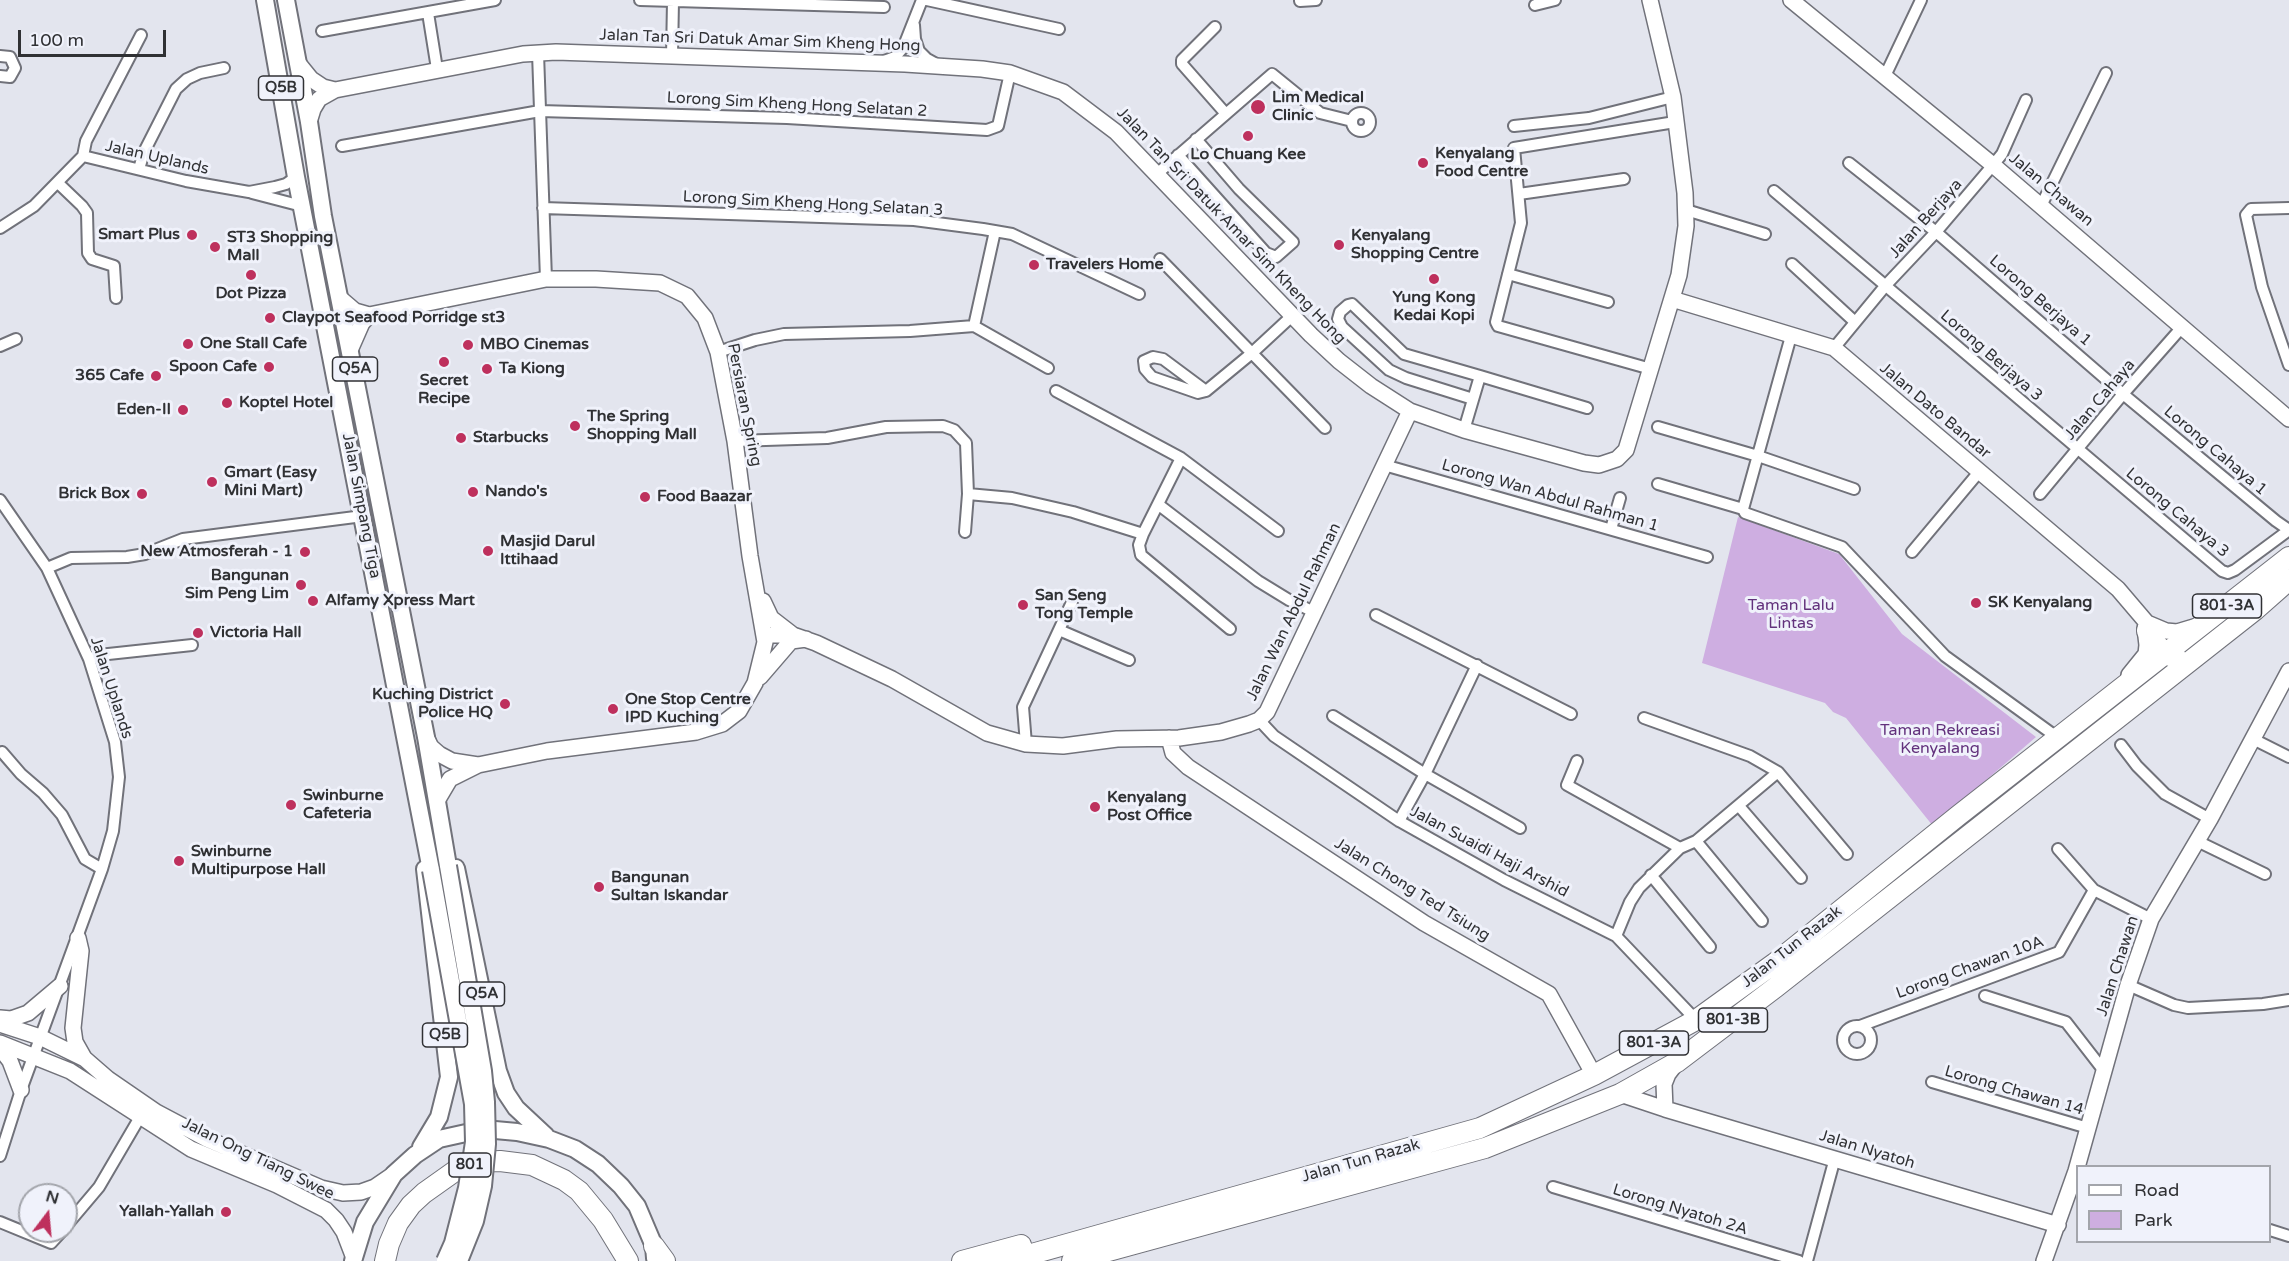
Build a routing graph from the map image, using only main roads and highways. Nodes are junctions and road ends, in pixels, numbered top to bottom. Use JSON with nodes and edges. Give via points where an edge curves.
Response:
{"nodes":[{"id":1,"x":265,"y":0,"type":"edge"},
{"id":2,"x":285,"y":0,"type":"edge"},
{"id":3,"x":2289,"y":557,"type":"edge"},
{"id":4,"x":2286,"y":585,"type":"edge"},
{"id":5,"x":2142,"y":623,"type":"road end"},
{"id":6,"x":2165,"y":655,"type":"junction"},
{"id":7,"x":442,"y":834,"type":"junction"},
{"id":8,"x":425,"y":838,"type":"junction"},
{"id":9,"x":439,"y":868,"type":"junction"},
{"id":10,"x":549,"y":1138,"type":"junction"},
{"id":11,"x":415,"y":1155,"type":"junction"},
{"id":12,"x":387,"y":1253,"type":"edge"},
{"id":13,"x":1083,"y":1254,"type":"edge"},
{"id":14,"x":658,"y":1256,"type":"edge"},
{"id":15,"x":353,"y":1259,"type":"edge"},
{"id":16,"x":445,"y":1261,"type":"edge"},
{"id":17,"x":459,"y":1261,"type":"edge"},
{"id":18,"x":628,"y":1261,"type":"edge"},
{"id":19,"x":962,"y":1261,"type":"edge"},
{"id":20,"x":1007,"y":1261,"type":"edge"}],
"edges":[{"from":1,"to":8,"type":"main road","name":"Jalan Simpang Tiga","number":"Q5B"},
{"from":2,"to":7,"type":"main road","name":"Jalan Simpang Tiga","number":"Q5A"},
{"from":3,"to":6,"type":"highway","name":"Jalan Tun Razak","number":"801-3A"},
{"from":4,"to":6,"type":"highway","via":[[2248,604],[2177,657]]},
{"from":4,"to":13,"type":"highway","name":"Jalan Tun Razak","number":"801-3B","via":[[1795,972],[1677,1062],[1620,1094],[1485,1148]]},
{"from":5,"to":6,"type":"highway"},
{"from":6,"to":13,"type":"highway","name":"Jalan Tun Razak","number":"801-3A","via":[[1775,963],[1696,1020],[1594,1075],[1480,1128]]},
{"from":7,"to":9,"type":"main road","name":"Jalan Simpang Tiga","number":"Q5A"},
{"from":7,"to":10,"type":"main road","number":"Q5A","via":[[455,865],[498,1071],[516,1108]]},
{"from":8,"to":9,"type":"main road","name":"Jalan Simpang Tiga","number":"Q5B"},
{"from":8,"to":11,"type":"main road","number":"Q5B","via":[[428,906],[449,1077],[440,1117]]},
{"from":9,"to":16,"type":"main road","bridge":true,"via":[[473,1104],[474,1142],[465,1200]]},
{"from":9,"to":17,"type":"main road","bridge":true,"via":[[483,1071],[486,1102],[483,1185],[475,1221]]},
{"from":10,"to":11,"type":"main road","via":[[484,1130],[440,1139]]},
{"from":10,"to":14,"type":"main road","via":[[598,1164],[621,1186],[637,1206]]},
{"from":11,"to":15,"type":"main road","via":[[394,1174],[365,1222]]},
{"from":12,"to":18,"type":"highway","number":"801","via":[[398,1223],[424,1192],[455,1171],[479,1162],[517,1162],[532,1165],[579,1191],[603,1220]]},
{"from":13,"to":19,"type":"highway","via":[[1039,1240]]},
{"from":13,"to":20,"type":"highway","name":"Jalan Tun Razak","number":"801-3A","via":[[1047,1248]]}]}
